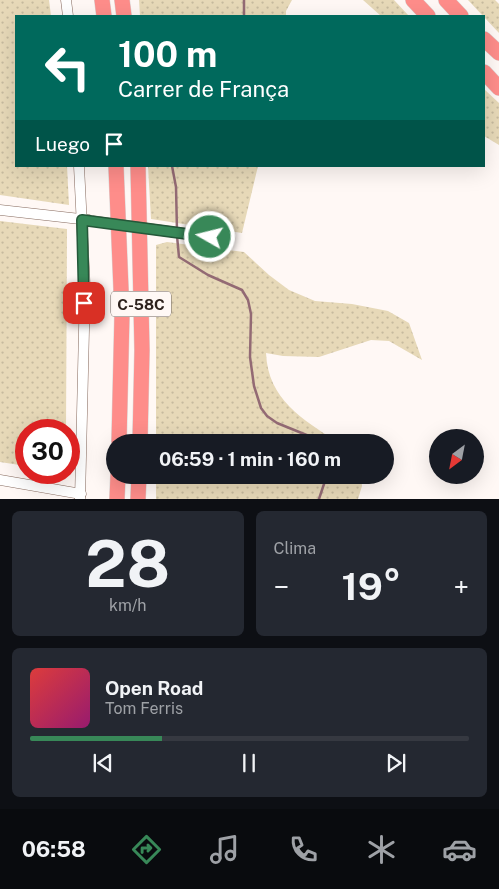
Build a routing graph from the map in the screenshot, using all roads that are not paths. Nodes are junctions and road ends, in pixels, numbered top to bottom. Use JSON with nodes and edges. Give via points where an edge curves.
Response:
{"nodes":[{"id":1,"x":66,"y":0,"type":"edge"},
{"id":2,"x":102,"y":0,"type":"edge"},
{"id":3,"x":122,"y":0,"type":"edge"},
{"id":4,"x":413,"y":0,"type":"edge"},
{"id":5,"x":446,"y":0,"type":"edge"},
{"id":6,"x":68,"y":15,"type":"edge"},
{"id":7,"x":104,"y":15,"type":"edge"},
{"id":8,"x":124,"y":15,"type":"edge"},
{"id":9,"x":427,"y":15,"type":"edge"},
{"id":10,"x":460,"y":15,"type":"edge"},
{"id":11,"x":485,"y":40,"type":"edge"},
{"id":12,"x":499,"y":53,"type":"edge"},
{"id":13,"x":485,"y":73,"type":"edge"},
{"id":14,"x":499,"y":88,"type":"edge"},
{"id":15,"x":79,"y":167,"type":"edge"},
{"id":16,"x":116,"y":167,"type":"edge"},
{"id":17,"x":138,"y":167,"type":"edge"},
{"id":18,"x":0,"y":210,"type":"edge"},
{"id":19,"x":87,"y":220,"type":"junction"},
{"id":20,"x":210,"y":237,"type":"dead end"},
{"id":21,"x":119,"y":434,"type":"edge"},
{"id":22,"x":140,"y":434,"type":"edge"},
{"id":23,"x":0,"y":480,"type":"edge"},
{"id":24,"x":118,"y":484,"type":"edge"},
{"id":25,"x":139,"y":484,"type":"edge"},
{"id":26,"x":80,"y":496,"type":"edge"},
{"id":27,"x":118,"y":499,"type":"edge"},
{"id":28,"x":138,"y":499,"type":"edge"}],
"edges":[{"from":1,"to":6,"type":"street"},
{"from":2,"to":7,"type":"highway"},
{"from":3,"to":8,"type":"highway"},
{"from":4,"to":9,"type":"highway"},
{"from":5,"to":10,"type":"highway"},
{"from":11,"to":12,"type":"highway"},
{"from":13,"to":14,"type":"highway"},
{"from":15,"to":19,"type":"street"},
{"from":16,"to":21,"type":"highway","number":"C-58C","via":[[122,314]]},
{"from":17,"to":22,"type":"highway","number":"C-58C","via":[[142,350]]},
{"from":18,"to":19,"type":"street"},
{"from":19,"to":20,"type":"street","bridge":true},
{"from":19,"to":26,"type":"street"},
{"from":23,"to":26,"type":"street"},
{"from":24,"to":27,"type":"highway"},
{"from":25,"to":28,"type":"highway"}]}
